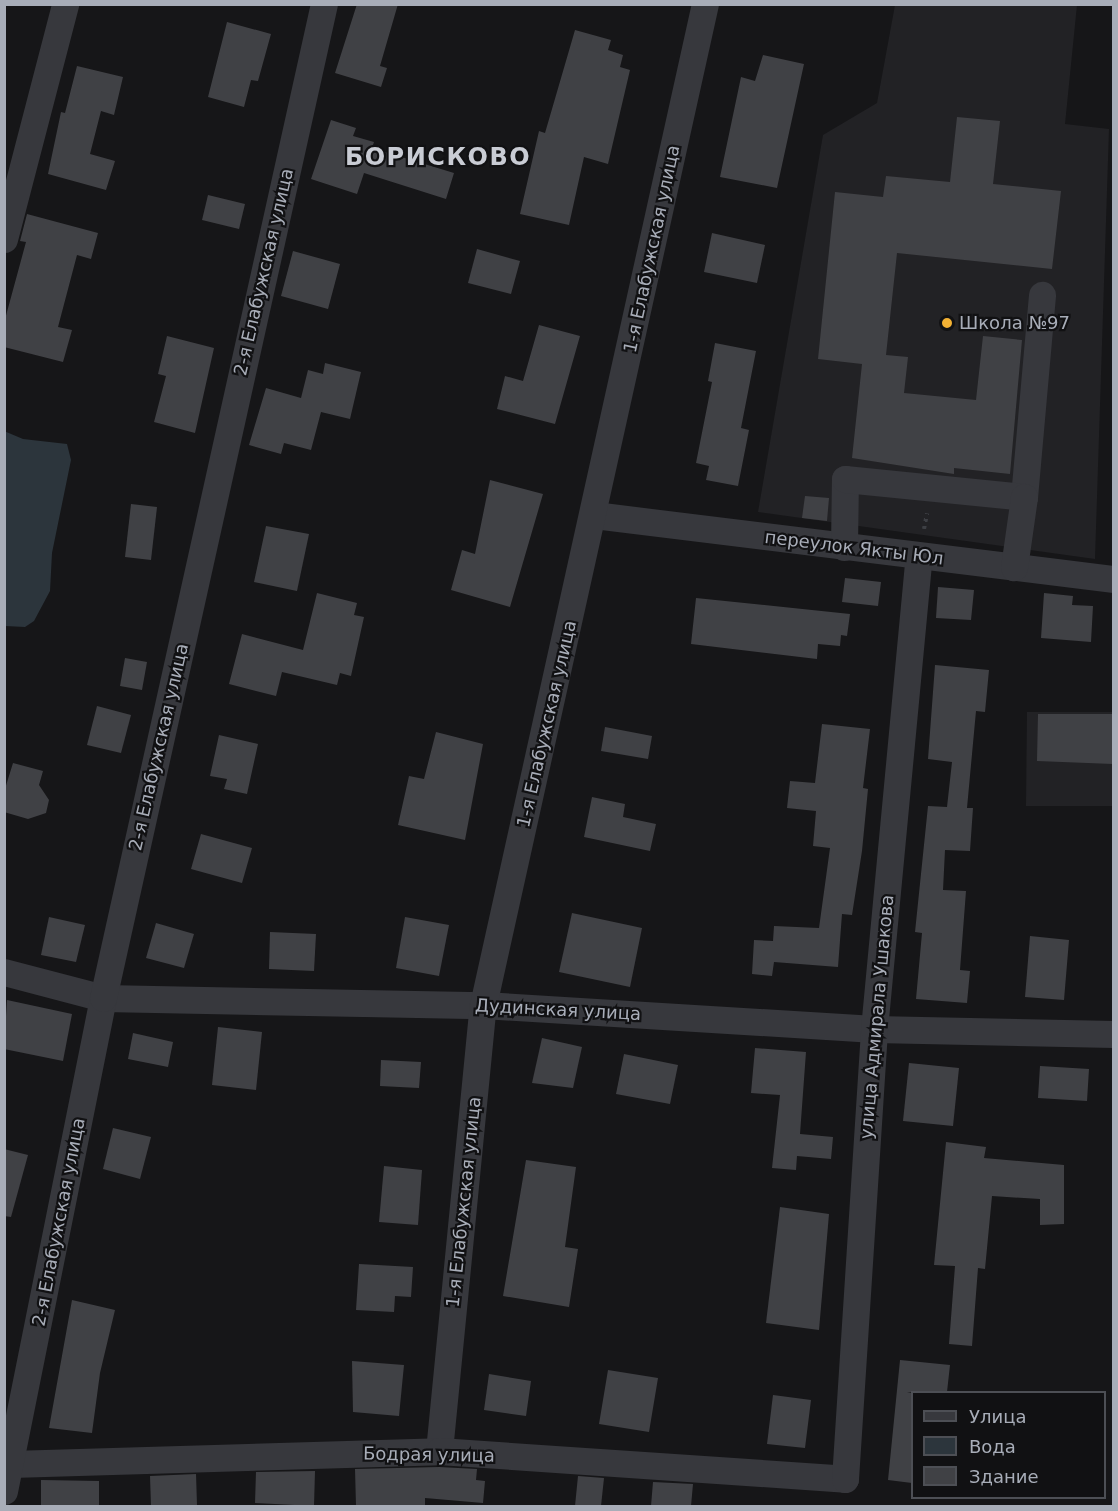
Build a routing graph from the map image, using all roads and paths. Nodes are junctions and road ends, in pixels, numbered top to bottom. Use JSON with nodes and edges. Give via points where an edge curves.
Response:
{"nodes":[{"id":1,"x":65,"y":4,"type":"edge"},
{"id":2,"x":324,"y":4,"type":"edge"},
{"id":3,"x":705,"y":4,"type":"edge"},
{"id":4,"x":4,"y":239,"type":"edge"},
{"id":5,"x":1042,"y":294,"type":"dead end"},
{"id":6,"x":1024,"y":497,"type":"junction"},
{"id":7,"x":594,"y":515,"type":"junction"},
{"id":8,"x":844,"y":547,"type":"junction"},
{"id":9,"x":919,"y":557,"type":"junction"},
{"id":10,"x":1014,"y":567,"type":"junction"},
{"id":11,"x":1113,"y":579,"type":"edge"},
{"id":12,"x":4,"y":972,"type":"edge"},
{"id":13,"x":103,"y":998,"type":"junction"},
{"id":14,"x":483,"y":1005,"type":"junction"},
{"id":15,"x":874,"y":1029,"type":"junction"},
{"id":16,"x":1113,"y":1034,"type":"edge"},
{"id":17,"x":439,"y":1451,"type":"junction"},
{"id":18,"x":11,"y":1464,"type":"junction"},
{"id":19,"x":845,"y":1479,"type":"joint"},
{"id":20,"x":4,"y":1491,"type":"edge"}],
"edges":[{"from":1,"to":4,"type":"street"},
{"from":2,"to":13,"type":"street","name":"2-я Елабужская улица"},
{"from":3,"to":7,"type":"street","name":"1-я Елабужская улица"},
{"from":5,"to":6,"type":"street"},
{"from":6,"to":8,"type":"street","via":[[845,479]]},
{"from":6,"to":10,"type":"street"},
{"from":7,"to":8,"type":"street","name":"переулок Якты Юл"},
{"from":7,"to":14,"type":"street","name":"1-я Елабужская улица"},
{"from":8,"to":9,"type":"street","name":"переулок Якты Юл"},
{"from":9,"to":10,"type":"street","name":"переулок Якты Юл"},
{"from":9,"to":15,"type":"street","name":"улица Адмирала Ушакова"},
{"from":10,"to":11,"type":"street","name":"переулок Якты Юл"},
{"from":12,"to":13,"type":"street","name":"Дудинская улица"},
{"from":13,"to":14,"type":"street","name":"Дудинская улица"},
{"from":13,"to":18,"type":"street","name":"2-я Елабужская улица"},
{"from":14,"to":15,"type":"street","name":"Дудинская улица"},
{"from":14,"to":17,"type":"street","name":"1-я Елабужская улица"},
{"from":15,"to":16,"type":"street","name":"Дудинская улица"},
{"from":15,"to":19,"type":"street","name":"улица Адмирала Ушакова"},
{"from":17,"to":18,"type":"street","name":"Бодрая улица"},
{"from":17,"to":19,"type":"street","name":"Бодрая улица"},
{"from":18,"to":20,"type":"street","name":"2-я Елабужская улица"}]}
